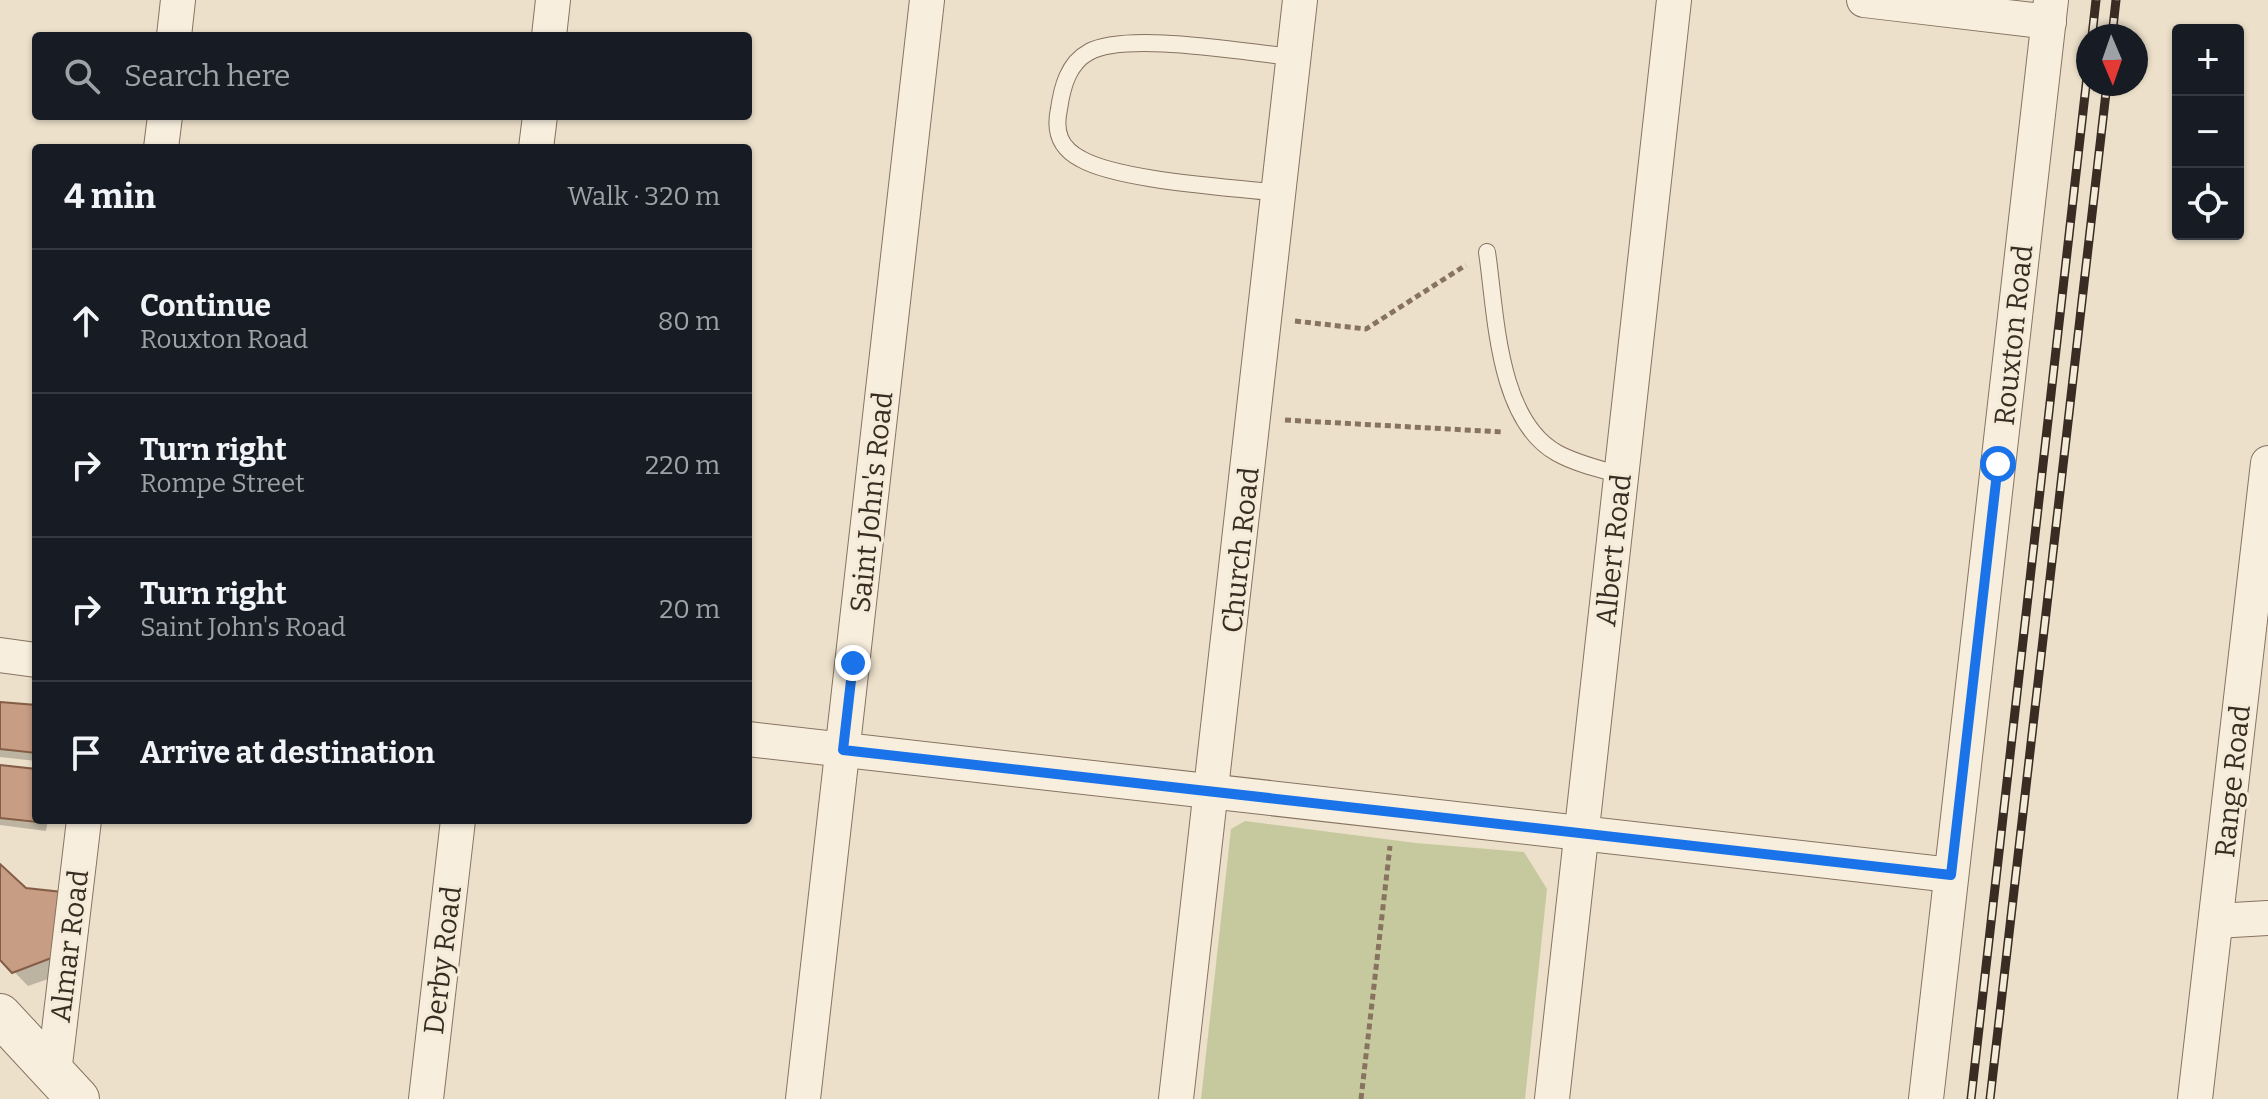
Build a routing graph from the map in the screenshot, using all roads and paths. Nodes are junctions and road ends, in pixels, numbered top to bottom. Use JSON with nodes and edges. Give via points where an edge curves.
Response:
{"nodes":[{"id":1,"x":178,"y":0,"type":"edge"},
{"id":2,"x":553,"y":0,"type":"edge"},
{"id":3,"x":927,"y":0,"type":"edge"},
{"id":4,"x":1300,"y":0,"type":"edge"},
{"id":5,"x":1674,"y":0,"type":"edge"},
{"id":6,"x":1864,"y":0,"type":"edge"},
{"id":7,"x":2050,"y":11,"type":"edge"},
{"id":8,"x":174,"y":32,"type":"edge"},
{"id":9,"x":549,"y":32,"type":"edge"},
{"id":10,"x":1294,"y":57,"type":"junction"},
{"id":11,"x":164,"y":120,"type":"edge"},
{"id":12,"x":540,"y":120,"type":"edge"},
{"id":13,"x":162,"y":144,"type":"edge"},
{"id":14,"x":536,"y":144,"type":"edge"},
{"id":15,"x":1278,"y":193,"type":"junction"},
{"id":16,"x":1487,"y":252,"type":"joint"},
{"id":17,"x":1265,"y":318,"type":"junction"},
{"id":18,"x":1254,"y":418,"type":"junction"},
{"id":19,"x":1536,"y":434,"type":"junction"},
{"id":20,"x":2268,"y":463,"type":"edge"},
{"id":21,"x":1621,"y":475,"type":"junction"},
{"id":22,"x":0,"y":655,"type":"edge"},
{"id":23,"x":32,"y":659,"type":"edge"},
{"id":24,"x":752,"y":739,"type":"edge"},
{"id":25,"x":843,"y":750,"type":"junction"},
{"id":26,"x":1213,"y":791,"type":"junction"},
{"id":27,"x":84,"y":824,"type":"edge"},
{"id":28,"x":458,"y":824,"type":"edge"},
{"id":29,"x":1392,"y":832,"type":"dead end"},
{"id":30,"x":1581,"y":835,"type":"junction"},
{"id":31,"x":1951,"y":875,"type":"junction"},
{"id":32,"x":2268,"y":918,"type":"edge"},
{"id":33,"x":2216,"y":921,"type":"junction"},
{"id":34,"x":0,"y":1015,"type":"edge"},
{"id":35,"x":66,"y":1086,"type":"edge"},
{"id":36,"x":426,"y":1099,"type":"edge"},
{"id":37,"x":803,"y":1099,"type":"edge"},
{"id":38,"x":1176,"y":1099,"type":"edge"},
{"id":39,"x":1361,"y":1099,"type":"edge"},
{"id":40,"x":1552,"y":1099,"type":"edge"},
{"id":41,"x":1926,"y":1099,"type":"edge"},
{"id":42,"x":2195,"y":1099,"type":"edge"}],
"edges":[{"from":1,"to":8,"type":"street"},
{"from":2,"to":9,"type":"street"},
{"from":3,"to":25,"type":"street","name":"Saint John's Road"},
{"from":4,"to":10,"type":"street","name":"Church Road"},
{"from":5,"to":21,"type":"street","name":"Albert Road"},
{"from":6,"to":7,"type":"street"},
{"from":7,"to":31,"type":"street","name":"Rouxton Road"},
{"from":10,"to":15,"type":"street","name":"Church Road"},
{"from":10,"to":15,"type":"lane","via":[[1153,44],[1105,46],[1075,65],[1065,80],[1058,112],[1057,132],[1064,146],[1097,167]]},
{"from":11,"to":13,"type":"street"},
{"from":12,"to":14,"type":"street"},
{"from":15,"to":17,"type":"street","name":"Church Road"},
{"from":16,"to":17,"type":"path","via":[[1366,329]]},
{"from":16,"to":19,"type":"lane","via":[[1508,383]]},
{"from":17,"to":18,"type":"street","name":"Church Road"},
{"from":18,"to":19,"type":"path"},
{"from":18,"to":26,"type":"street","name":"Church Road"},
{"from":19,"to":21,"type":"lane","via":[[1555,452]]},
{"from":20,"to":33,"type":"street","name":"Range Road"},
{"from":21,"to":30,"type":"street","name":"Albert Road"},
{"from":22,"to":23,"type":"street"},
{"from":24,"to":25,"type":"street"},
{"from":25,"to":26,"type":"street"},
{"from":25,"to":37,"type":"street","name":"Saint John's Road"},
{"from":26,"to":30,"type":"street"},
{"from":26,"to":38,"type":"street","name":"Church Road"},
{"from":27,"to":35,"type":"street","name":"Almar Road"},
{"from":28,"to":36,"type":"street","name":"Derby Road"},
{"from":29,"to":39,"type":"path"},
{"from":30,"to":31,"type":"street"},
{"from":30,"to":40,"type":"street","name":"Albert Road"},
{"from":31,"to":41,"type":"street","name":"Rouxton Road"},
{"from":32,"to":33,"type":"street"},
{"from":33,"to":42,"type":"street","name":"Range Road"},
{"from":34,"to":35,"type":"street"}]}
